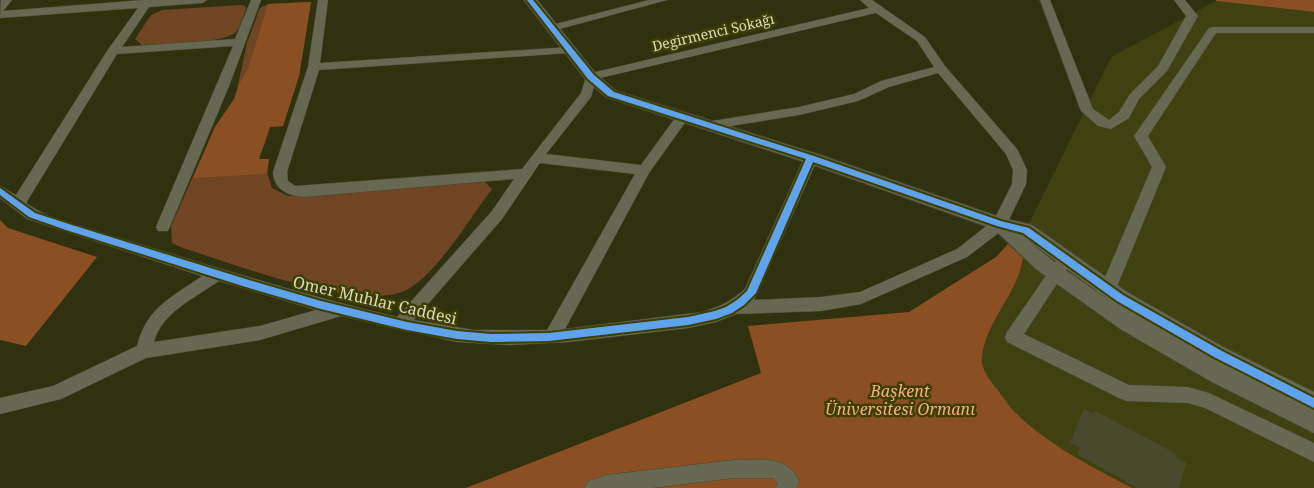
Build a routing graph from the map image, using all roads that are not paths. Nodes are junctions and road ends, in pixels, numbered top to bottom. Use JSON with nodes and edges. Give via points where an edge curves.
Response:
{"nodes":[{"id":1,"x":7,"y":0,"type":"edge"},
{"id":2,"x":201,"y":0,"type":"edge"},
{"id":3,"x":256,"y":0,"type":"edge"},
{"id":4,"x":322,"y":0,"type":"edge"},
{"id":5,"x":530,"y":0,"type":"edge"},
{"id":6,"x":663,"y":0,"type":"edge"},
{"id":7,"x":865,"y":0,"type":"edge"},
{"id":8,"x":1045,"y":0,"type":"edge"},
{"id":9,"x":1179,"y":0,"type":"edge"},
{"id":10,"x":147,"y":2,"type":"edge"},
{"id":11,"x":0,"y":9,"type":"edge"},
{"id":12,"x":878,"y":9,"type":"junction"},
{"id":13,"x":0,"y":15,"type":"edge"},
{"id":14,"x":552,"y":28,"type":"junction"},
{"id":15,"x":1314,"y":30,"type":"edge"},
{"id":16,"x":239,"y":42,"type":"junction"},
{"id":17,"x":569,"y":50,"type":"junction"},
{"id":18,"x":113,"y":51,"type":"junction"},
{"id":19,"x":314,"y":67,"type":"junction"},
{"id":20,"x":941,"y":69,"type":"junction"},
{"id":21,"x":591,"y":77,"type":"junction"},
{"id":22,"x":683,"y":117,"type":"junction"},
{"id":23,"x":712,"y":125,"type":"junction"},
{"id":24,"x":536,"y":158,"type":"junction"},
{"id":25,"x":811,"y":158,"type":"junction"},
{"id":26,"x":644,"y":170,"type":"junction"},
{"id":27,"x":526,"y":173,"type":"junction"},
{"id":28,"x":0,"y":191,"type":"edge"},
{"id":29,"x":17,"y":205,"type":"junction"},
{"id":30,"x":1000,"y":224,"type":"junction"},
{"id":31,"x":163,"y":227,"type":"dead end"},
{"id":32,"x":1061,"y":266,"type":"junction"},
{"id":33,"x":218,"y":273,"type":"junction"},
{"id":34,"x":1108,"y":289,"type":"junction"},
{"id":35,"x":736,"y":307,"type":"junction"},
{"id":36,"x":340,"y":310,"type":"junction"},
{"id":37,"x":401,"y":324,"type":"junction"},
{"id":38,"x":552,"y":336,"type":"junction"},
{"id":39,"x":144,"y":351,"type":"junction"},
{"id":40,"x":1314,"y":403,"type":"edge"},
{"id":41,"x":0,"y":406,"type":"edge"},
{"id":42,"x":1314,"y":423,"type":"edge"},
{"id":43,"x":1314,"y":453,"type":"edge"},
{"id":44,"x":596,"y":488,"type":"edge"},
{"id":45,"x":785,"y":488,"type":"edge"}],
"edges":[{"from":1,"to":11,"type":"street"},
{"from":2,"to":10,"type":"street"},
{"from":3,"to":16,"type":"street"},
{"from":4,"to":19,"type":"street"},
{"from":5,"to":14,"type":"street"},
{"from":6,"to":14,"type":"street"},
{"from":7,"to":12,"type":"street"},
{"from":8,"to":9,"type":"street","via":[[1087,111],[1112,125],[1163,69],[1178,45],[1192,16]]},
{"from":10,"to":13,"type":"street"},
{"from":10,"to":18,"type":"street"},
{"from":12,"to":20,"type":"street","via":[[921,39]]},
{"from":12,"to":21,"type":"street","name":"Degirmenci Sokağı"},
{"from":14,"to":17,"type":"street"},
{"from":15,"to":34,"type":"street","via":[[1214,30],[1141,136],[1159,166]]},
{"from":16,"to":18,"type":"street"},
{"from":16,"to":31,"type":"street"},
{"from":17,"to":19,"type":"street"},
{"from":17,"to":21,"type":"street"},
{"from":18,"to":29,"type":"street"},
{"from":19,"to":27,"type":"street","via":[[280,172],[287,189],[324,190]]},
{"from":20,"to":23,"type":"street","via":[[885,84],[858,97]]},
{"from":20,"to":30,"type":"street","via":[[1012,153],[1020,170],[1019,184]]},
{"from":21,"to":22,"type":"street","via":[[611,94]]},
{"from":21,"to":24,"type":"street","via":[[587,94]]},
{"from":22,"to":23,"type":"street"},
{"from":22,"to":26,"type":"street"},
{"from":23,"to":25,"type":"street"},
{"from":24,"to":26,"type":"street"},
{"from":24,"to":27,"type":"street"},
{"from":25,"to":30,"type":"street"},
{"from":25,"to":35,"type":"street","via":[[751,293]]},
{"from":26,"to":38,"type":"street"},
{"from":27,"to":37,"type":"street","via":[[497,215]]},
{"from":28,"to":29,"type":"street","name":"Omer Muhlar Caddesi"},
{"from":29,"to":33,"type":"street","name":"Omer Muhlar Caddesi","via":[[32,215],[69,228]]},
{"from":30,"to":32,"type":"street","via":[[1026,230]]},
{"from":30,"to":35,"type":"street","via":[[962,253],[861,298],[821,304]]},
{"from":32,"to":34,"type":"street"},
{"from":32,"to":42,"type":"street","via":[[1138,331]]},
{"from":32,"to":43,"type":"street","via":[[1013,337],[1127,393],[1188,395],[1209,401]]},
{"from":33,"to":36,"type":"street","name":"Omer Muhlar Caddesi"},
{"from":33,"to":39,"type":"street","via":[[158,316],[149,330]]},
{"from":34,"to":40,"type":"street","via":[[1218,354]]},
{"from":35,"to":38,"type":"street","name":"Omer Muhlar Caddesi","via":[[676,322]]},
{"from":36,"to":37,"type":"street","name":"Omer Muhlar Caddesi"},
{"from":36,"to":39,"type":"street","via":[[260,333]]},
{"from":37,"to":38,"type":"street","name":"Omer Muhlar Caddesi","via":[[490,338]]},
{"from":39,"to":41,"type":"street","via":[[55,393]]},
{"from":44,"to":45,"type":"street","via":[[734,469],[777,469],[789,481]]}]}
